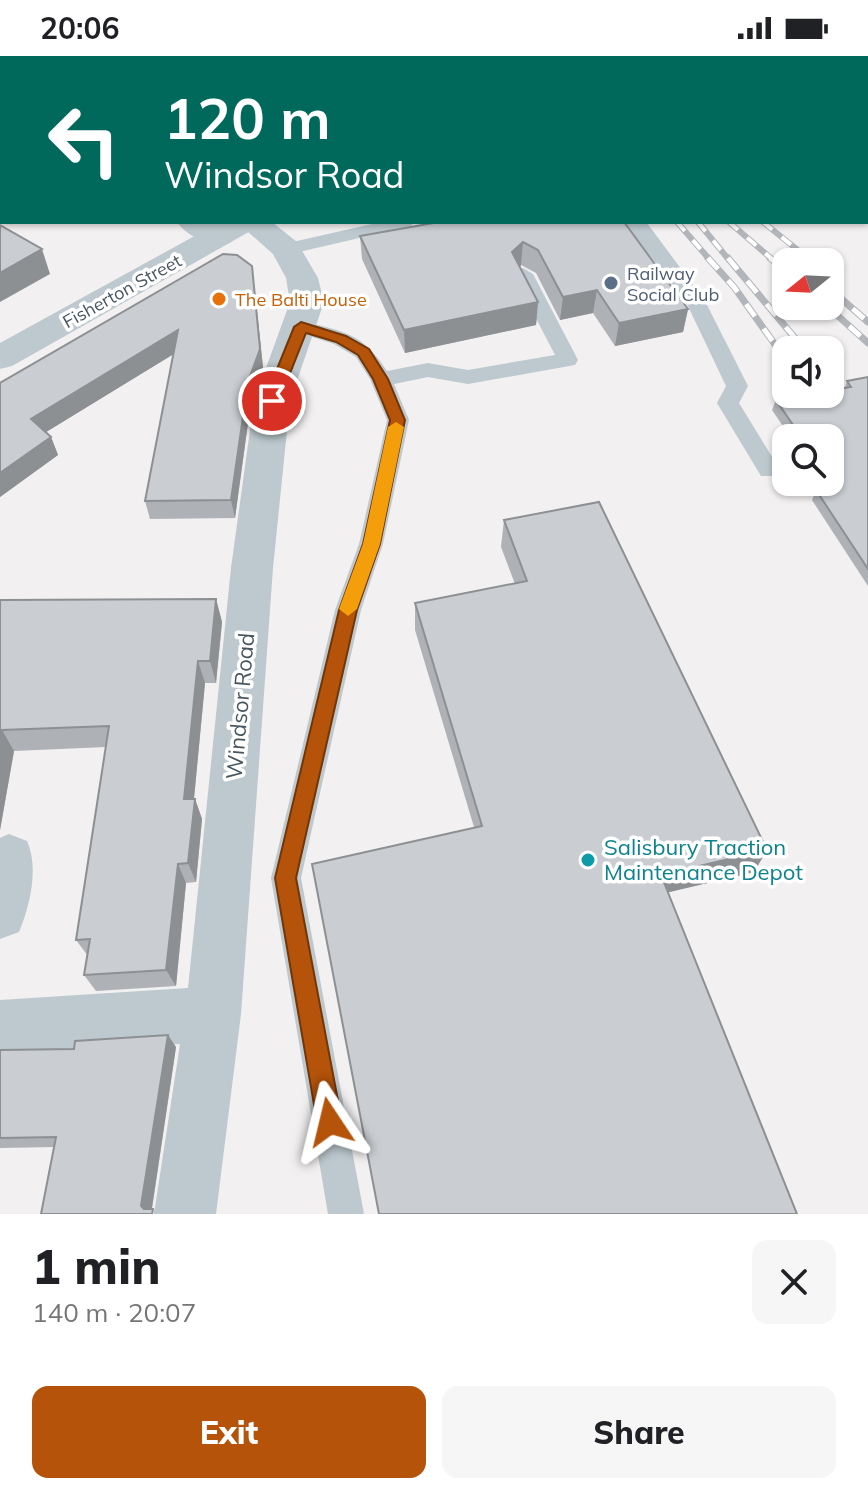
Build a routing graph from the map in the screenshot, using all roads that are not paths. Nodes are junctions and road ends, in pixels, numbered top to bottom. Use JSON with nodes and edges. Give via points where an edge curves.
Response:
{"nodes":[{"id":1,"x":255,"y":224,"type":"edge"},
{"id":2,"x":396,"y":224,"type":"edge"},
{"id":3,"x":636,"y":224,"type":"edge"},
{"id":4,"x":218,"y":227,"type":"edge"},
{"id":5,"x":286,"y":249,"type":"junction"},
{"id":6,"x":523,"y":274,"type":"edge"},
{"id":7,"x":301,"y":327,"type":"junction"},
{"id":8,"x":0,"y":358,"type":"edge"},
{"id":9,"x":381,"y":379,"type":"junction"},
{"id":10,"x":769,"y":470,"type":"dead end"},
{"id":11,"x":9,"y":858,"type":"dead end"},
{"id":12,"x":0,"y":914,"type":"edge"},
{"id":13,"x":213,"y":1014,"type":"junction"},
{"id":14,"x":0,"y":1028,"type":"edge"},
{"id":15,"x":185,"y":1214,"type":"edge"},
{"id":16,"x":346,"y":1214,"type":"edge"}],
"edges":[{"from":1,"to":5,"type":"street","name":"Windsor Road"},
{"from":2,"to":5,"type":"lane"},
{"from":3,"to":10,"type":"lane","via":[[695,301],[737,386],[728,403]]},
{"from":4,"to":8,"type":"street","name":"Fisherton Street"},
{"from":5,"to":7,"type":"street","name":"Windsor Road","via":[[306,291]]},
{"from":6,"to":9,"type":"lane","via":[[568,360],[468,377],[428,370]]},
{"from":7,"to":9,"type":"lane","via":[[364,352]]},
{"from":7,"to":13,"type":"street","name":"Windsor Road","via":[[272,401]]},
{"from":9,"to":16,"type":"lane","via":[[398,420],[286,878]]},
{"from":11,"to":12,"type":"street"},
{"from":13,"to":14,"type":"street"},
{"from":13,"to":15,"type":"street","name":"Windsor Road"}]}
